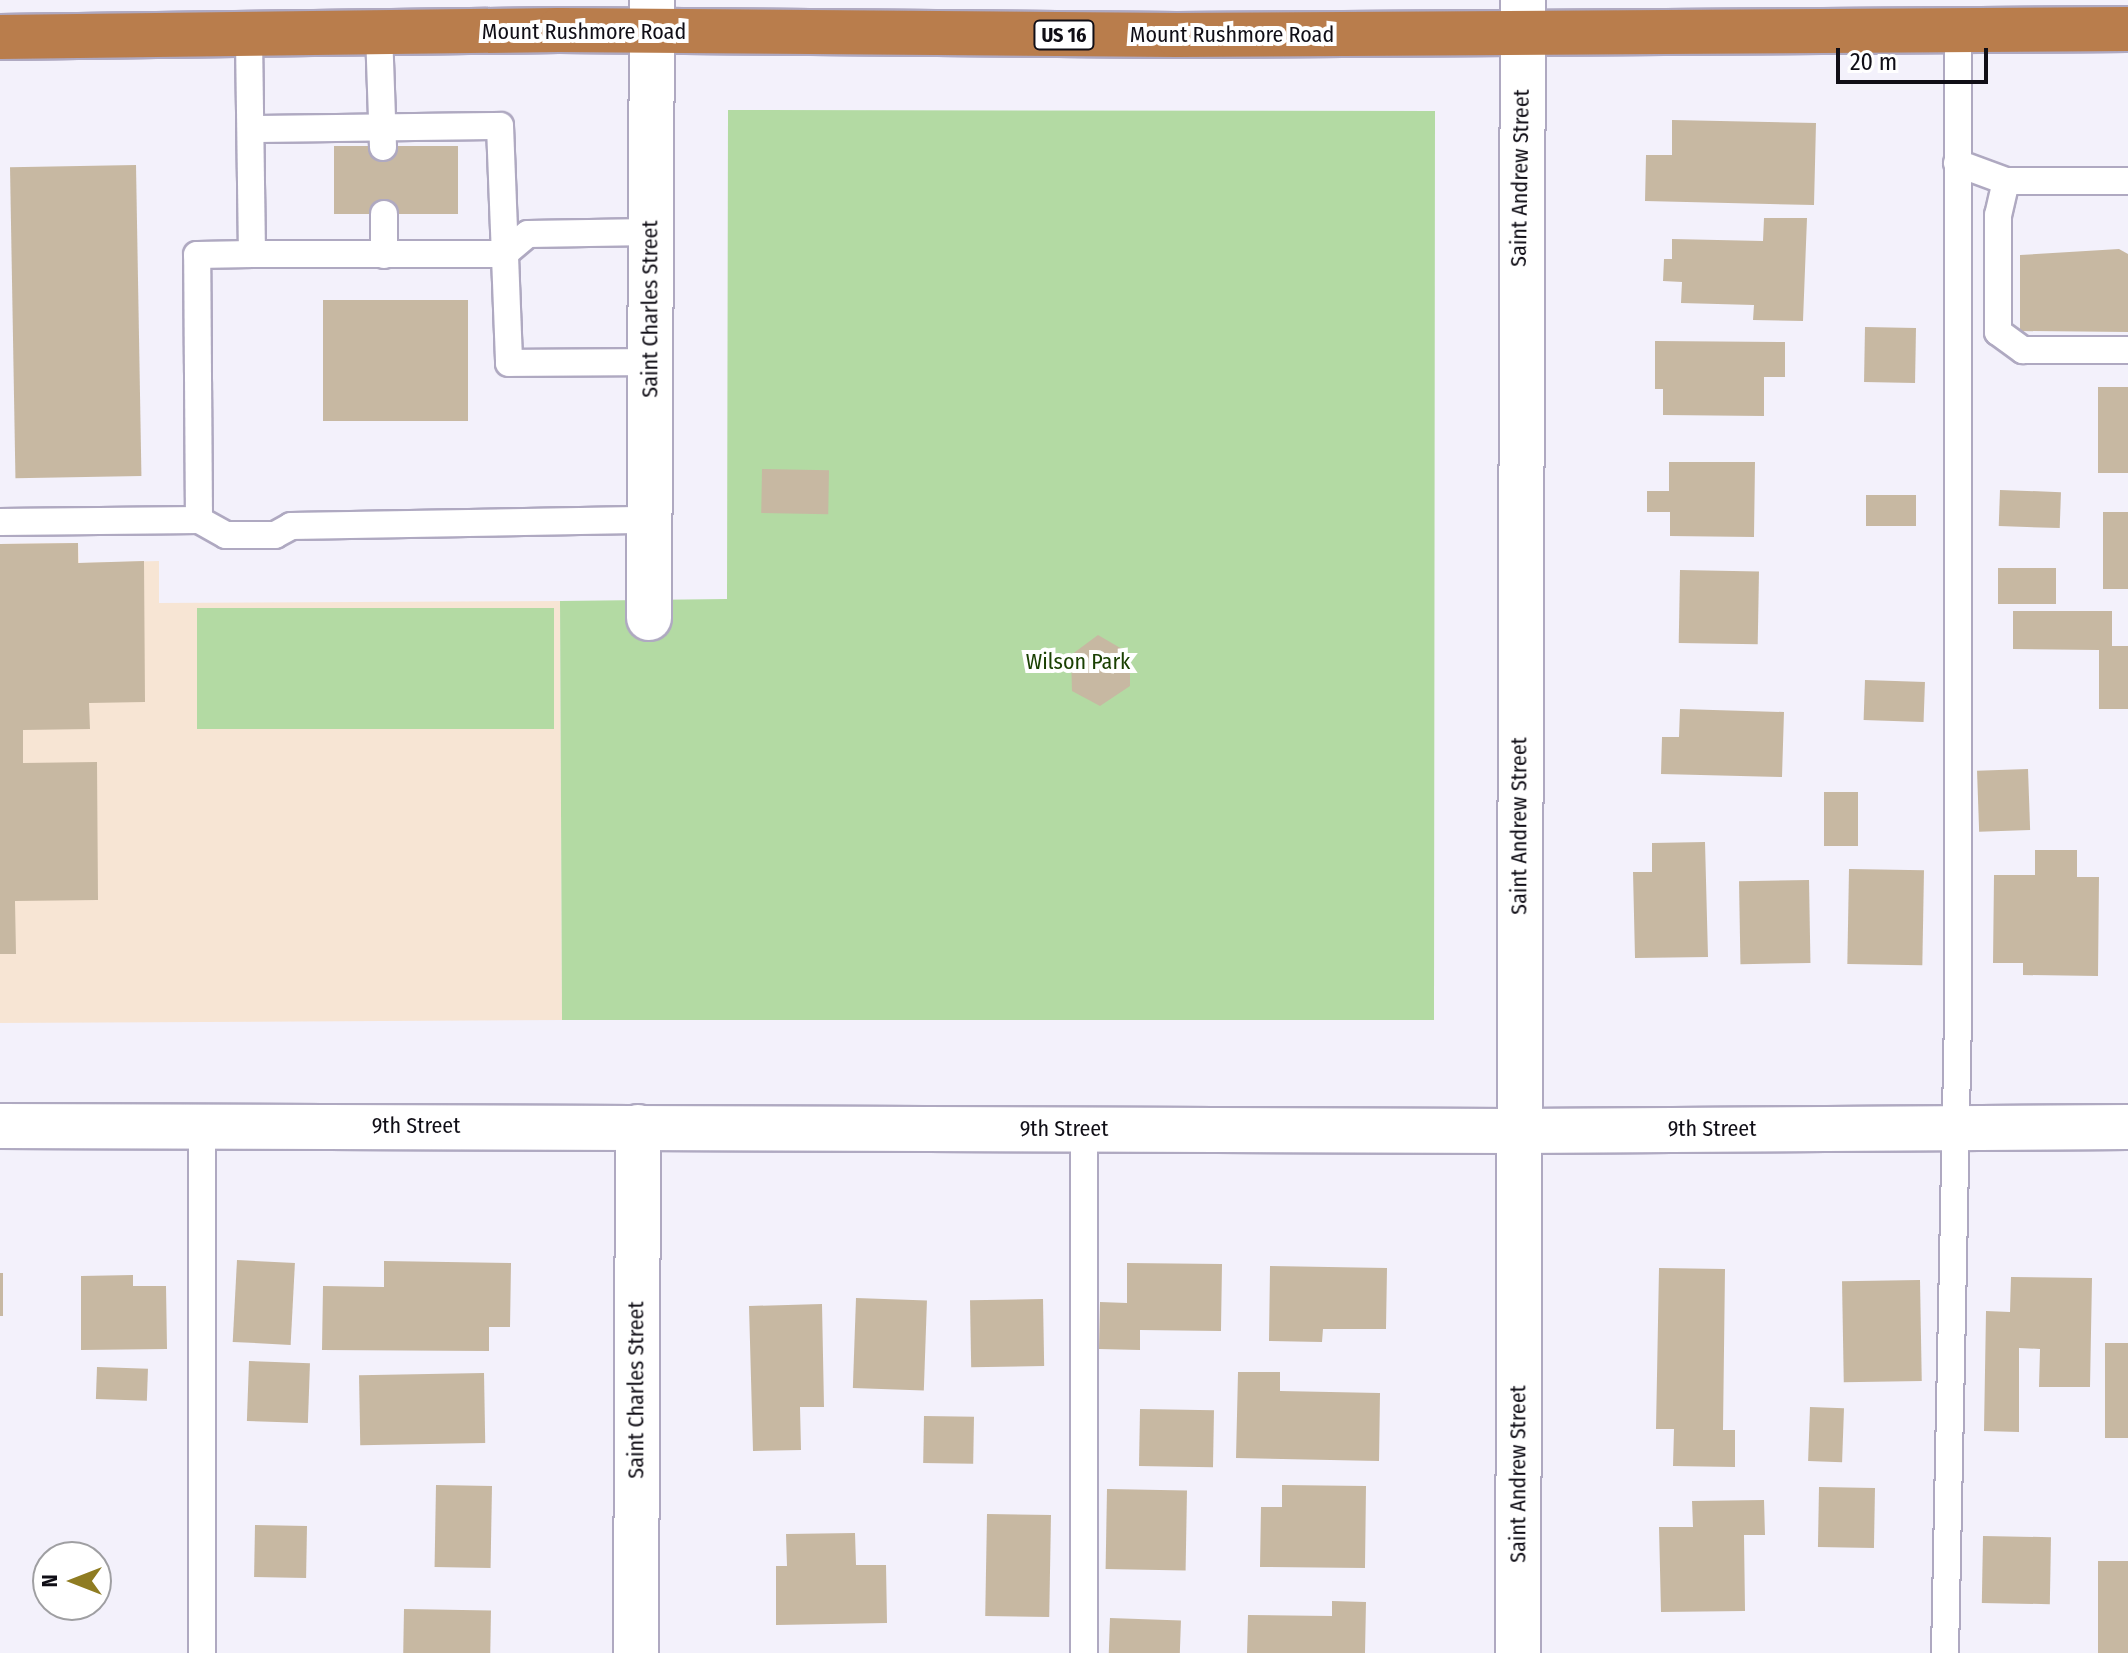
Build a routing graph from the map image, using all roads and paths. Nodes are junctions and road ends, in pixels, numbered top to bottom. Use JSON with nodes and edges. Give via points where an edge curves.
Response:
{"nodes":[{"id":1,"x":1523,"y":15,"type":"edge"},
{"id":2,"x":654,"y":16,"type":"edge"},
{"id":3,"x":1958,"y":29,"type":"junction"},
{"id":4,"x":2128,"y":29,"type":"edge"},
{"id":5,"x":249,"y":32,"type":"junction"},
{"id":6,"x":379,"y":32,"type":"junction"},
{"id":7,"x":0,"y":37,"type":"edge"},
{"id":8,"x":251,"y":129,"type":"junction"},
{"id":9,"x":383,"y":138,"type":"junction"},
{"id":10,"x":1957,"y":163,"type":"junction"},
{"id":11,"x":2006,"y":181,"type":"junction"},
{"id":12,"x":2128,"y":181,"type":"edge"},
{"id":13,"x":384,"y":214,"type":"dead end"},
{"id":14,"x":650,"y":232,"type":"junction"},
{"id":15,"x":252,"y":254,"type":"junction"},
{"id":16,"x":504,"y":254,"type":"junction"},
{"id":17,"x":384,"y":255,"type":"junction"},
{"id":18,"x":2128,"y":350,"type":"edge"},
{"id":19,"x":650,"y":362,"type":"junction"},
{"id":20,"x":199,"y":520,"type":"junction"},
{"id":21,"x":650,"y":520,"type":"junction"},
{"id":22,"x":0,"y":522,"type":"edge"},
{"id":23,"x":649,"y":618,"type":"dead end"},
{"id":24,"x":202,"y":1125,"type":"junction"},
{"id":25,"x":0,"y":1126,"type":"edge"},
{"id":26,"x":638,"y":1127,"type":"junction"},
{"id":27,"x":1953,"y":1127,"type":"junction"},
{"id":28,"x":2128,"y":1127,"type":"edge"},
{"id":29,"x":1084,"y":1129,"type":"junction"},
{"id":30,"x":1518,"y":1131,"type":"junction"},
{"id":31,"x":202,"y":1653,"type":"edge"},
{"id":32,"x":636,"y":1653,"type":"edge"},
{"id":33,"x":1084,"y":1653,"type":"edge"},
{"id":34,"x":1518,"y":1653,"type":"edge"},
{"id":35,"x":1945,"y":1653,"type":"edge"}],
"edges":[{"from":1,"to":2,"type":"highway","name":"Mount Rushmore Road","number":"US 16","via":[[1193,35]]},
{"from":1,"to":3,"type":"highway","name":"Mount Rushmore Road","number":"US 16"},
{"from":1,"to":30,"type":"street","name":"Saint Andrew Street"},
{"from":2,"to":6,"type":"highway","name":"Mount Rushmore Road","number":"US 16"},
{"from":2,"to":14,"type":"street","name":"Saint Charles Street"},
{"from":3,"to":4,"type":"highway","name":"Mount Rushmore Road","number":"US 16"},
{"from":3,"to":10,"type":"lane"},
{"from":5,"to":6,"type":"highway","name":"Mount Rushmore Road","number":"US 16"},
{"from":5,"to":7,"type":"highway","name":"Mount Rushmore Road","number":"US 16"},
{"from":5,"to":8,"type":"lane"},
{"from":6,"to":9,"type":"lane"},
{"from":8,"to":9,"type":"lane"},
{"from":8,"to":15,"type":"lane"},
{"from":9,"to":16,"type":"lane","via":[[500,126]]},
{"from":10,"to":11,"type":"lane"},
{"from":10,"to":27,"type":"lane","via":[[1958,1018]]},
{"from":11,"to":12,"type":"lane"},
{"from":11,"to":18,"type":"lane","via":[[1998,215],[1998,332],[2023,350]]},
{"from":13,"to":17,"type":"lane"},
{"from":14,"to":16,"type":"lane","via":[[528,234]]},
{"from":14,"to":19,"type":"street","name":"Saint Charles Street"},
{"from":15,"to":17,"type":"lane"},
{"from":15,"to":20,"type":"lane","via":[[197,255]]},
{"from":16,"to":17,"type":"lane"},
{"from":16,"to":19,"type":"lane","via":[[509,363]]},
{"from":19,"to":21,"type":"street","name":"Saint Charles Street"},
{"from":20,"to":21,"type":"lane","via":[[226,535],[275,535],[291,526]]},
{"from":20,"to":22,"type":"lane"},
{"from":21,"to":23,"type":"street","name":"Saint Charles Street"},
{"from":24,"to":25,"type":"street","name":"9th Street"},
{"from":24,"to":26,"type":"street","name":"9th Street"},
{"from":24,"to":31,"type":"lane"},
{"from":26,"to":29,"type":"street","name":"9th Street"},
{"from":26,"to":32,"type":"street","name":"Saint Charles Street"},
{"from":27,"to":28,"type":"street","name":"9th Street"},
{"from":27,"to":30,"type":"street","name":"9th Street"},
{"from":27,"to":35,"type":"lane"},
{"from":29,"to":30,"type":"street","name":"9th Street"},
{"from":29,"to":33,"type":"lane"},
{"from":30,"to":34,"type":"street","name":"Saint Andrew Street"}]}
